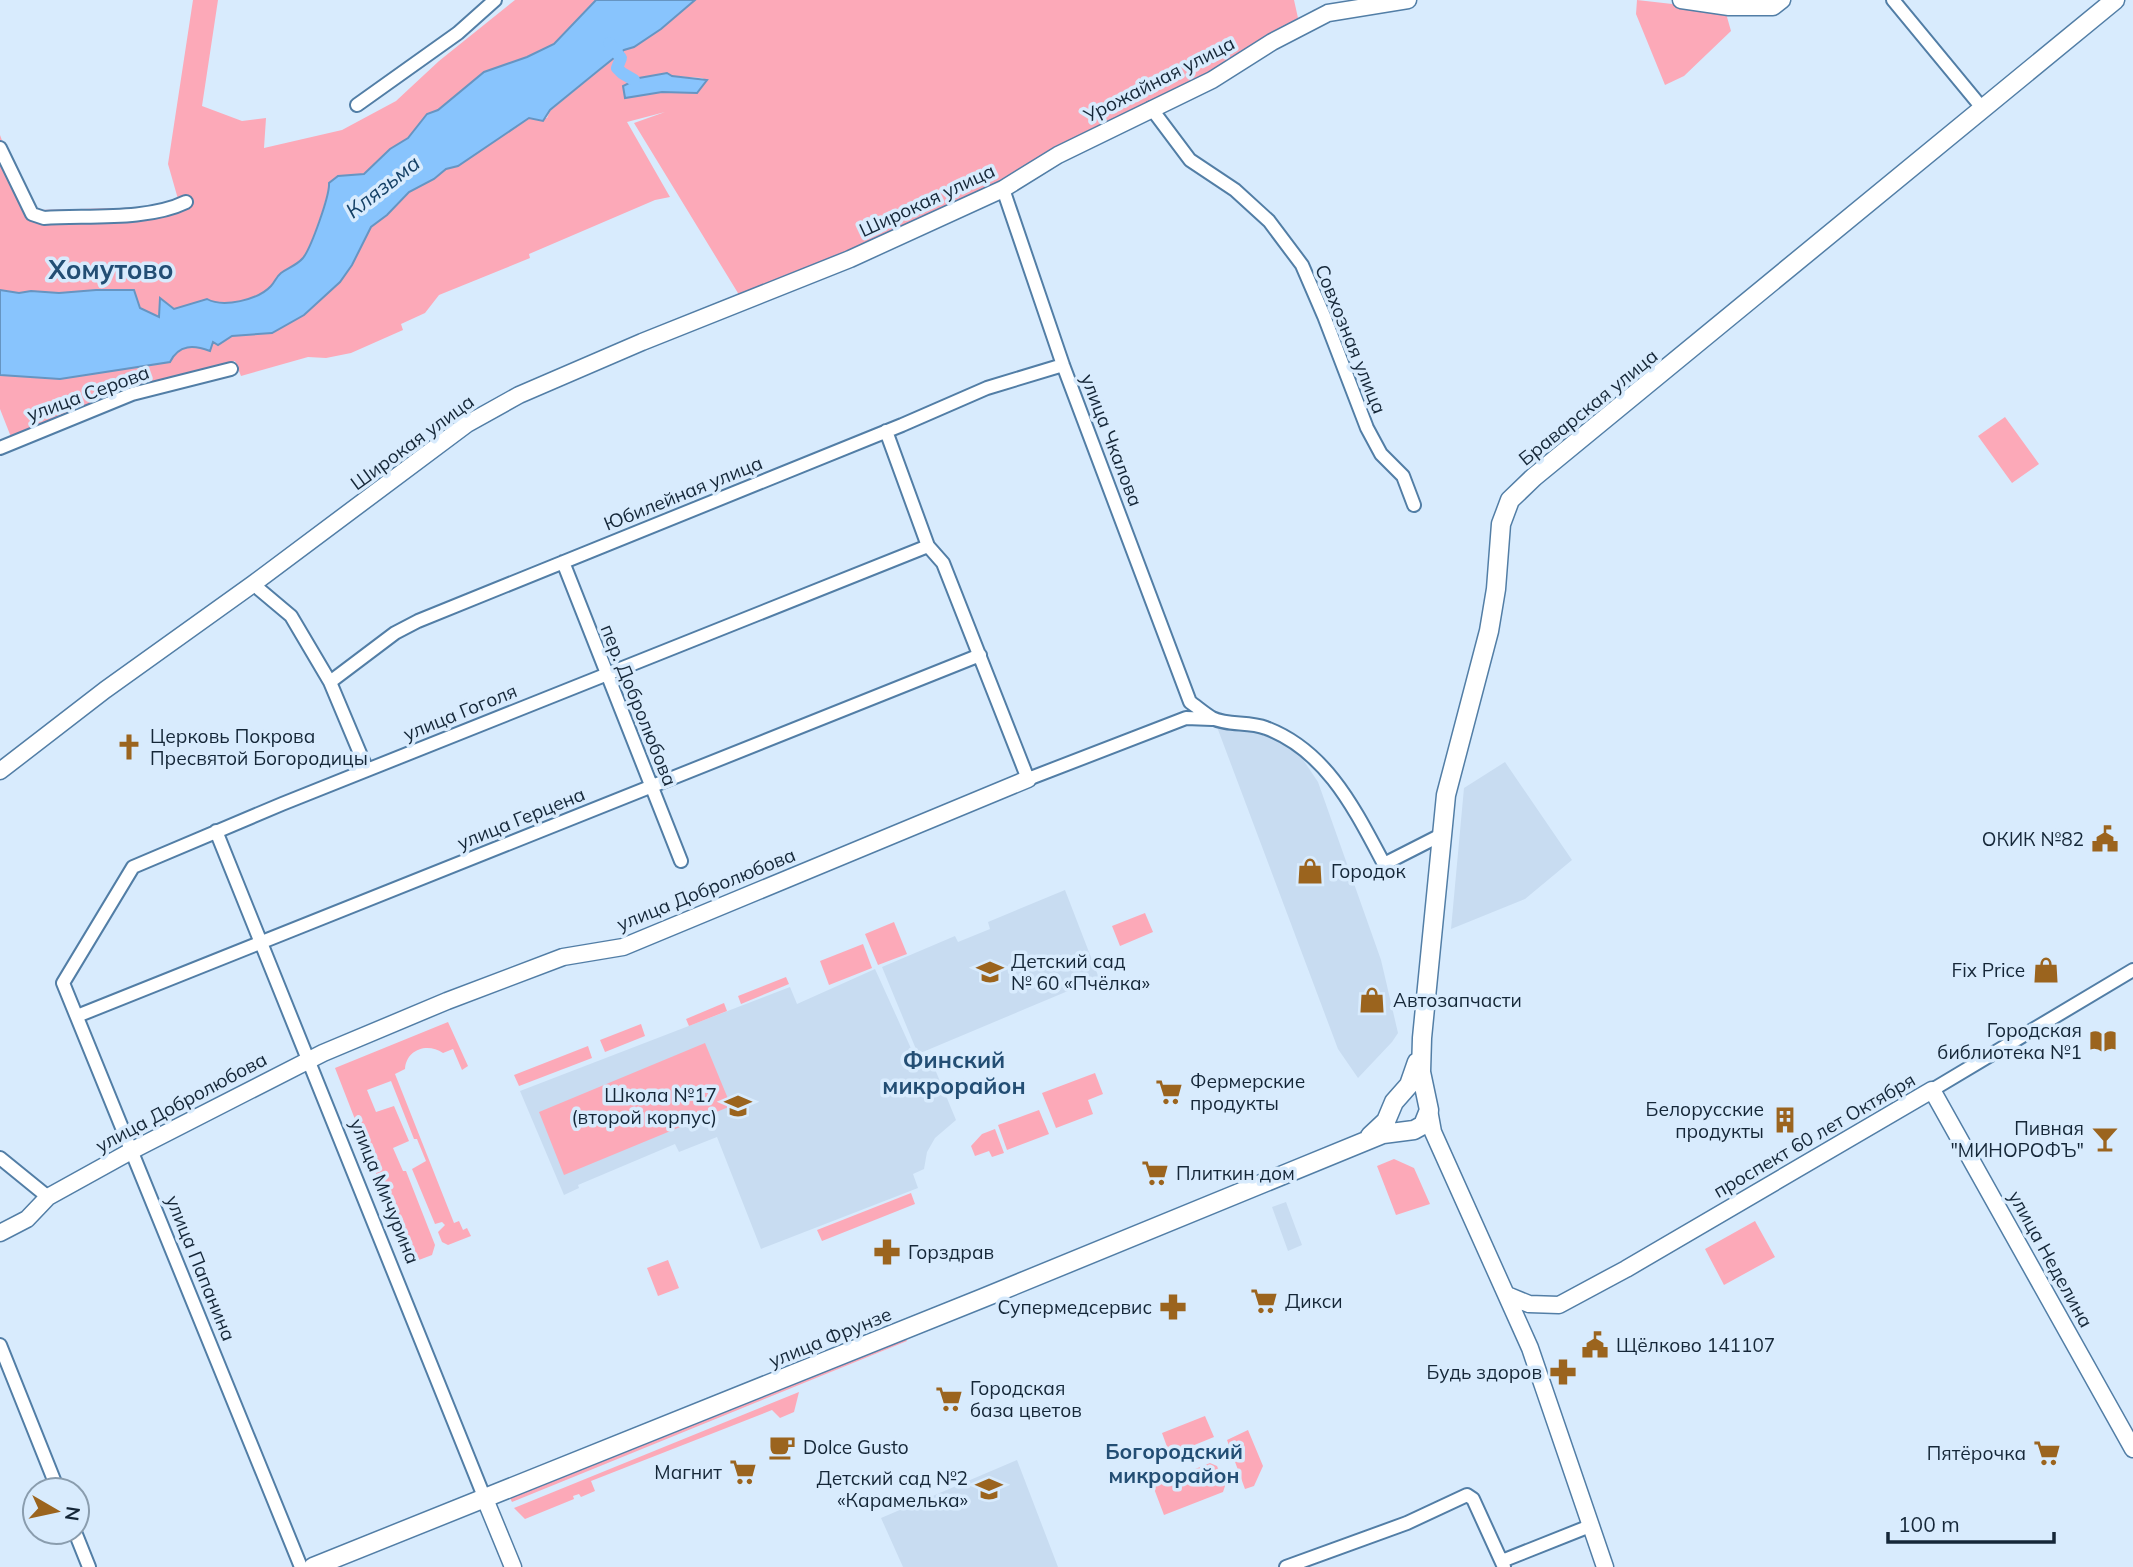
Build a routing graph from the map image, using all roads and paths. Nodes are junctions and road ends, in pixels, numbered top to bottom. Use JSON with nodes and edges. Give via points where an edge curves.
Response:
{"nodes":[{"id":1,"x":495,"y":0,"type":"edge"},
{"id":2,"x":1408,"y":0,"type":"edge"},
{"id":3,"x":1681,"y":0,"type":"edge"},
{"id":4,"x":1893,"y":0,"type":"edge"},
{"id":5,"x":2115,"y":0,"type":"edge"},
{"id":6,"x":1778,"y":4,"type":"edge"},
{"id":7,"x":357,"y":105,"type":"dead end"},
{"id":8,"x":1151,"y":108,"type":"junction"},
{"id":9,"x":1983,"y":109,"type":"junction"},
{"id":10,"x":0,"y":148,"type":"edge"},
{"id":11,"x":1008,"y":186,"type":"junction"},
{"id":12,"x":186,"y":202,"type":"dead end"},
{"id":13,"x":1063,"y":365,"type":"junction"},
{"id":14,"x":231,"y":369,"type":"dead end"},
{"id":15,"x":886,"y":431,"type":"junction"},
{"id":16,"x":0,"y":448,"type":"edge"},
{"id":17,"x":1414,"y":505,"type":"dead end"},
{"id":18,"x":928,"y":545,"type":"junction"},
{"id":19,"x":563,"y":562,"type":"junction"},
{"id":20,"x":253,"y":584,"type":"junction"},
{"id":21,"x":980,"y":655,"type":"junction"},
{"id":22,"x":606,"y":673,"type":"junction"},
{"id":23,"x":330,"y":682,"type":"junction"},
{"id":24,"x":1214,"y":719,"type":"junction"},
{"id":25,"x":0,"y":771,"type":"edge"},
{"id":26,"x":367,"y":771,"type":"junction"},
{"id":27,"x":1027,"y":779,"type":"junction"},
{"id":28,"x":651,"y":786,"type":"junction"},
{"id":29,"x":216,"y":831,"type":"junction"},
{"id":30,"x":1441,"y":835,"type":"junction"},
{"id":31,"x":681,"y":861,"type":"dead end"},
{"id":32,"x":261,"y":943,"type":"junction"},
{"id":33,"x":2133,"y":970,"type":"edge"},
{"id":34,"x":63,"y":983,"type":"joint"},
{"id":35,"x":77,"y":1016,"type":"junction"},
{"id":36,"x":1422,"y":1038,"type":"junction"},
{"id":37,"x":309,"y":1059,"type":"junction"},
{"id":38,"x":1932,"y":1090,"type":"junction"},
{"id":39,"x":1402,"y":1095,"type":"junction"},
{"id":40,"x":1427,"y":1105,"type":"junction"},
{"id":41,"x":1391,"y":1112,"type":"junction"},
{"id":42,"x":1411,"y":1130,"type":"junction"},
{"id":43,"x":1363,"y":1143,"type":"junction"},
{"id":44,"x":1438,"y":1143,"type":"junction"},
{"id":45,"x":133,"y":1150,"type":"junction"},
{"id":46,"x":0,"y":1158,"type":"edge"},
{"id":47,"x":48,"y":1197,"type":"junction"},
{"id":48,"x":0,"y":1233,"type":"edge"},
{"id":49,"x":1507,"y":1295,"type":"junction"},
{"id":50,"x":0,"y":1345,"type":"edge"},
{"id":51,"x":2133,"y":1449,"type":"edge"},
{"id":52,"x":52,"y":1476,"type":"edge"},
{"id":53,"x":485,"y":1499,"type":"junction"},
{"id":54,"x":1590,"y":1526,"type":"junction"},
{"id":55,"x":81,"y":1546,"type":"edge"},
{"id":56,"x":1503,"y":1564,"type":"edge"},
{"id":57,"x":89,"y":1567,"type":"edge"},
{"id":58,"x":301,"y":1567,"type":"edge"},
{"id":59,"x":313,"y":1567,"type":"edge"},
{"id":60,"x":513,"y":1567,"type":"edge"},
{"id":61,"x":1286,"y":1567,"type":"edge"},
{"id":62,"x":1605,"y":1567,"type":"edge"}],
"edges":[{"from":1,"to":7,"type":"street","via":[[458,33]]},
{"from":2,"to":8,"type":"street","name":"Урожайная улица","via":[[1328,13],[1212,80]]},
{"from":3,"to":6,"type":"street","via":[[1729,7]]},
{"from":4,"to":9,"type":"street"},
{"from":5,"to":9,"type":"main road","name":"Браварская улица"},
{"from":8,"to":11,"type":"street","name":"Урожайная улица"},
{"from":8,"to":17,"type":"street","name":"Совхозная улица","via":[[1190,160],[1235,190],[1269,221],[1302,265],[1367,428],[1381,454],[1403,476]]},
{"from":9,"to":30,"type":"main road","name":"Браварская улица","via":[[1510,500],[1501,524],[1489,631]]},
{"from":10,"to":12,"type":"street","via":[[32,214],[44,218],[146,214]]},
{"from":11,"to":13,"type":"street","name":"улица Чкалова"},
{"from":11,"to":20,"type":"street","name":"Широкая улица","via":[[850,258],[519,395],[467,424]]},
{"from":13,"to":15,"type":"street","name":"Юбилейная улица","via":[[987,388]]},
{"from":13,"to":24,"type":"street","name":"улица Чкалова","via":[[1190,702]]},
{"from":14,"to":16,"type":"street","name":"улица Серова","via":[[132,394]]},
{"from":15,"to":18,"type":"street"},
{"from":15,"to":19,"type":"street","name":"Юбилейная улица"},
{"from":18,"to":21,"type":"street","via":[[943,563]]},
{"from":18,"to":22,"type":"street","name":"улица Гоголя"},
{"from":19,"to":22,"type":"street","name":"пер. Добролюбова"},
{"from":19,"to":23,"type":"street","name":"Юбилейная улица","via":[[418,621]]},
{"from":20,"to":23,"type":"street","via":[[291,616]]},
{"from":20,"to":25,"type":"street","name":"Широкая улица"},
{"from":21,"to":27,"type":"street"},
{"from":21,"to":28,"type":"street","name":"улица Герцена"},
{"from":22,"to":26,"type":"street","name":"улица Гоголя"},
{"from":22,"to":28,"type":"street","name":"пер. Добролюбова"},
{"from":23,"to":26,"type":"street"},
{"from":24,"to":27,"type":"street","name":"улица Добролюбова","via":[[1186,718]]},
{"from":24,"to":30,"type":"street","name":"улица Добролюбова","via":[[1261,726],[1289,737],[1346,794],[1384,864]]},
{"from":26,"to":29,"type":"street","name":"улица Гоголя"},
{"from":27,"to":37,"type":"street","name":"улица Добролюбова","via":[[624,947],[563,957]]},
{"from":28,"to":31,"type":"street","name":"пер. Добролюбова"},
{"from":28,"to":32,"type":"street","name":"улица Герцена"},
{"from":29,"to":32,"type":"street","name":"улица Мичурина"},
{"from":29,"to":34,"type":"street","name":"улица Гоголя","via":[[133,867]]},
{"from":30,"to":36,"type":"main road","name":"Браварская улица"},
{"from":32,"to":35,"type":"street","name":"улица Герцена"},
{"from":32,"to":37,"type":"street","name":"улица Мичурина"},
{"from":33,"to":38,"type":"street","name":"проспект 60 лет Октября"},
{"from":34,"to":35,"type":"street","name":"улица Папанина"},
{"from":35,"to":45,"type":"street","name":"улица Папанина"},
{"from":36,"to":39,"type":"main road","via":[[1413,1077]]},
{"from":36,"to":40,"type":"main road","via":[[1421,1072]]},
{"from":37,"to":45,"type":"street","name":"улица Добролюбова"},
{"from":37,"to":53,"type":"street","name":"улица Мичурина"},
{"from":38,"to":49,"type":"street","name":"проспект 60 лет Октября","via":[[1559,1305],[1529,1304]]},
{"from":38,"to":51,"type":"street","name":"улица Неделина"},
{"from":39,"to":40,"type":"main road","via":[[1417,1094]]},
{"from":39,"to":41,"type":"main road"},
{"from":40,"to":42,"type":"main road","via":[[1423,1125]]},
{"from":40,"to":44,"type":"street"},
{"from":41,"to":42,"type":"main road","via":[[1398,1126]]},
{"from":41,"to":43,"type":"main road"},
{"from":42,"to":43,"type":"main road","name":"улица Фрунзе","via":[[1382,1134]]},
{"from":42,"to":44,"type":"street","via":[[1429,1134]]},
{"from":43,"to":53,"type":"main road","name":"улица Фрунзе"},
{"from":44,"to":49,"type":"street"},
{"from":45,"to":47,"type":"street","name":"улица Добролюбова"},
{"from":45,"to":58,"type":"street","name":"улица Папанина"},
{"from":46,"to":47,"type":"street"},
{"from":47,"to":48,"type":"street","name":"улица Добролюбова","via":[[27,1219]]},
{"from":49,"to":54,"type":"street","via":[[1537,1368]]},
{"from":50,"to":52,"type":"street"},
{"from":53,"to":59,"type":"main road","name":"улица Фрунзе"},
{"from":53,"to":60,"type":"street","name":"улица Мичурина"},
{"from":54,"to":56,"type":"street"},
{"from":54,"to":62,"type":"street"},
{"from":55,"to":57,"type":"street"},
{"from":56,"to":61,"type":"street","via":[[1467,1495],[1407,1523]]}]}
